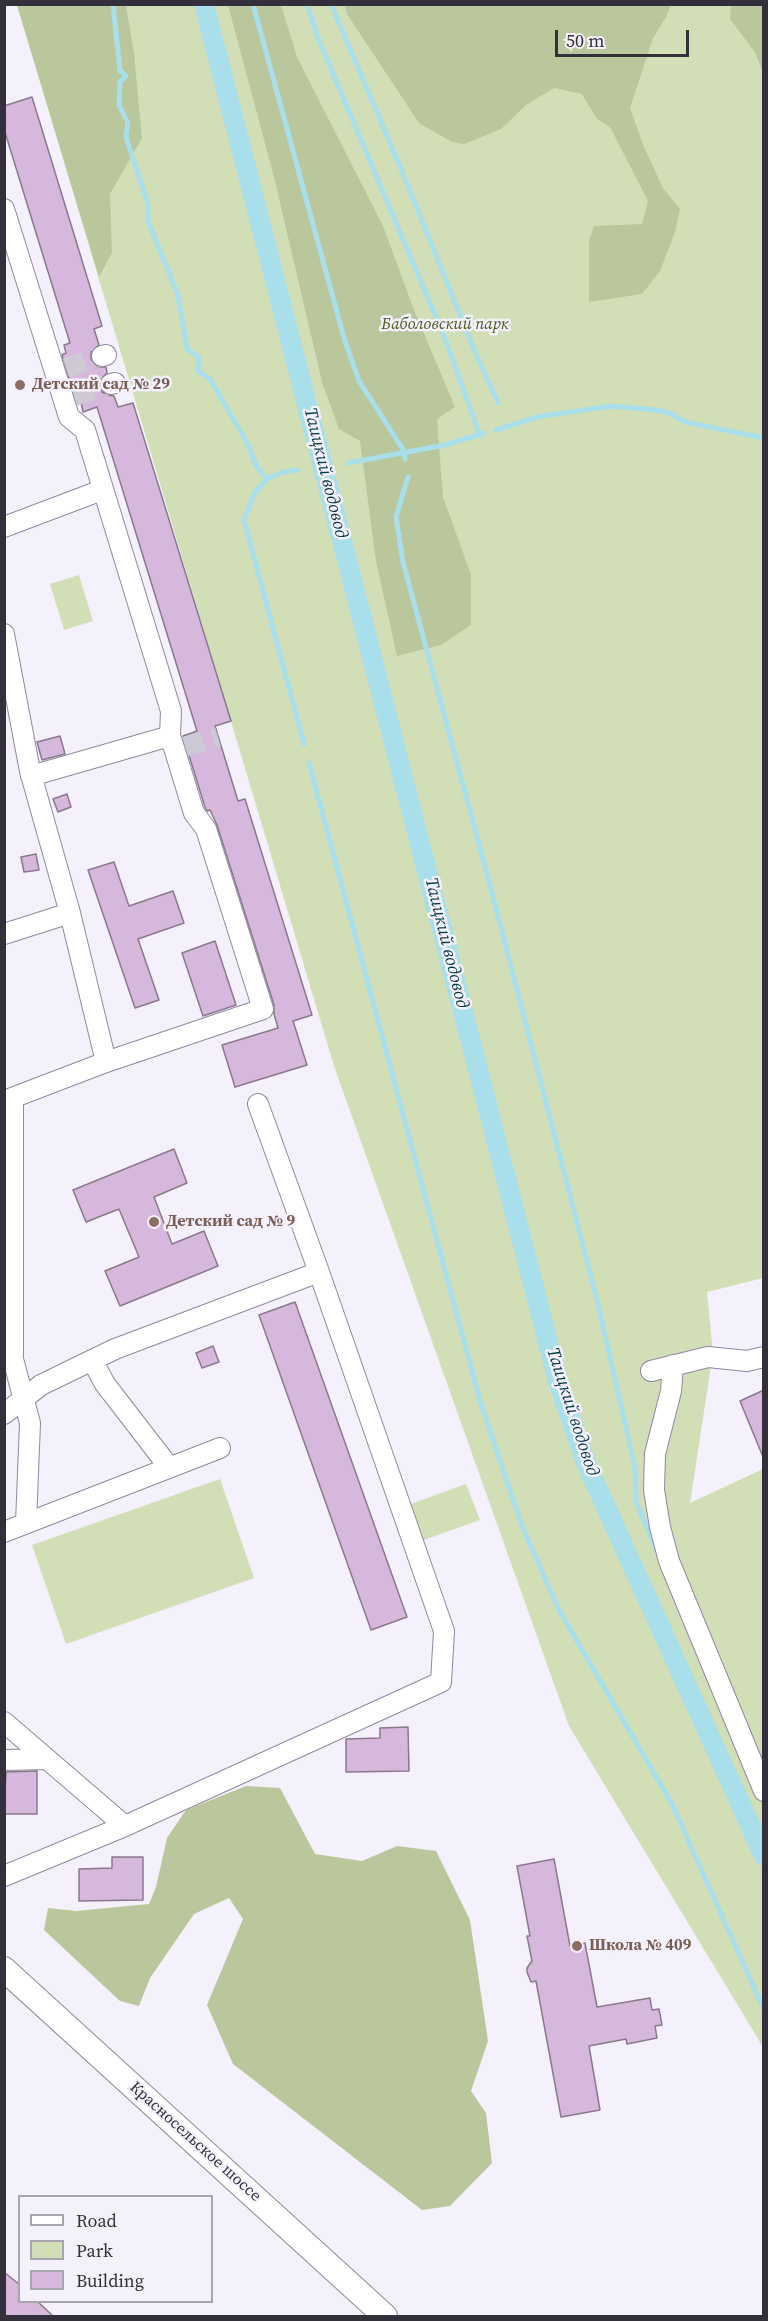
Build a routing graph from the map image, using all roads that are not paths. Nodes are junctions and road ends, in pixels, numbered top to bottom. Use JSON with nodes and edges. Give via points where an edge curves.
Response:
{"nodes":[{"id":1,"x":4,"y":209,"type":"edge"},
{"id":2,"x":102,"y":490,"type":"junction"},
{"id":3,"x":4,"y":527,"type":"edge"},
{"id":4,"x":4,"y":634,"type":"edge"},
{"id":5,"x":10,"y":704,"type":"edge"},
{"id":6,"x":176,"y":745,"type":"junction"},
{"id":7,"x":32,"y":776,"type":"junction"},
{"id":8,"x":70,"y":913,"type":"junction"},
{"id":9,"x":4,"y":934,"type":"edge"},
{"id":10,"x":106,"y":1062,"type":"junction"},
{"id":11,"x":9,"y":1099,"type":"edge"},
{"id":12,"x":258,"y":1104,"type":"dead end"},
{"id":13,"x":319,"y":1272,"type":"junction"},
{"id":14,"x":10,"y":1279,"type":"edge"},
{"id":15,"x":764,"y":1357,"type":"edge"},
{"id":16,"x":92,"y":1360,"type":"junction"},
{"id":17,"x":673,"y":1365,"type":"junction"},
{"id":18,"x":651,"y":1371,"type":"dead end"},
{"id":19,"x":24,"y":1398,"type":"junction"},
{"id":20,"x":4,"y":1414,"type":"edge"},
{"id":21,"x":219,"y":1448,"type":"dead end"},
{"id":22,"x":169,"y":1467,"type":"junction"},
{"id":23,"x":26,"y":1523,"type":"junction"},
{"id":24,"x":4,"y":1532,"type":"edge"},
{"id":25,"x":4,"y":1722,"type":"edge"},
{"id":26,"x":47,"y":1759,"type":"junction"},
{"id":27,"x":4,"y":1760,"type":"edge"},
{"id":28,"x":764,"y":1791,"type":"edge"},
{"id":29,"x":125,"y":1826,"type":"junction"},
{"id":30,"x":4,"y":1876,"type":"edge"},
{"id":31,"x":4,"y":1968,"type":"edge"},
{"id":32,"x":385,"y":2316,"type":"edge"}],
"edges":[{"from":1,"to":2,"type":"lane","via":[[69,397],[69,417],[85,430]]},
{"from":2,"to":3,"type":"lane"},
{"from":2,"to":6,"type":"lane","via":[[171,711]]},
{"from":4,"to":5,"type":"lane"},
{"from":5,"to":7,"type":"lane"},
{"from":6,"to":7,"type":"lane"},
{"from":6,"to":10,"type":"lane","via":[[194,813],[206,829],[263,1009]]},
{"from":7,"to":8,"type":"lane"},
{"from":8,"to":9,"type":"lane"},
{"from":8,"to":10,"type":"lane"},
{"from":10,"to":11,"type":"lane"},
{"from":11,"to":14,"type":"lane"},
{"from":12,"to":13,"type":"lane"},
{"from":13,"to":16,"type":"lane"},
{"from":13,"to":29,"type":"lane","via":[[444,1631],[441,1682]]},
{"from":14,"to":19,"type":"lane","via":[[13,1359]]},
{"from":15,"to":17,"type":"lane","via":[[747,1361],[708,1358]]},
{"from":16,"to":19,"type":"lane","via":[[41,1384]]},
{"from":16,"to":22,"type":"lane","via":[[105,1384]]},
{"from":17,"to":18,"type":"lane"},
{"from":17,"to":28,"type":"lane","via":[[671,1391],[655,1454],[654,1490],[660,1527],[669,1561]]},
{"from":19,"to":20,"type":"lane"},
{"from":19,"to":23,"type":"lane","via":[[30,1423]]},
{"from":21,"to":22,"type":"lane"},
{"from":22,"to":23,"type":"lane"},
{"from":23,"to":24,"type":"lane"},
{"from":25,"to":26,"type":"lane"},
{"from":26,"to":27,"type":"lane"},
{"from":26,"to":29,"type":"lane"},
{"from":29,"to":30,"type":"lane"},
{"from":31,"to":32,"type":"main road","name":"Красносельское шоссе"}]}
